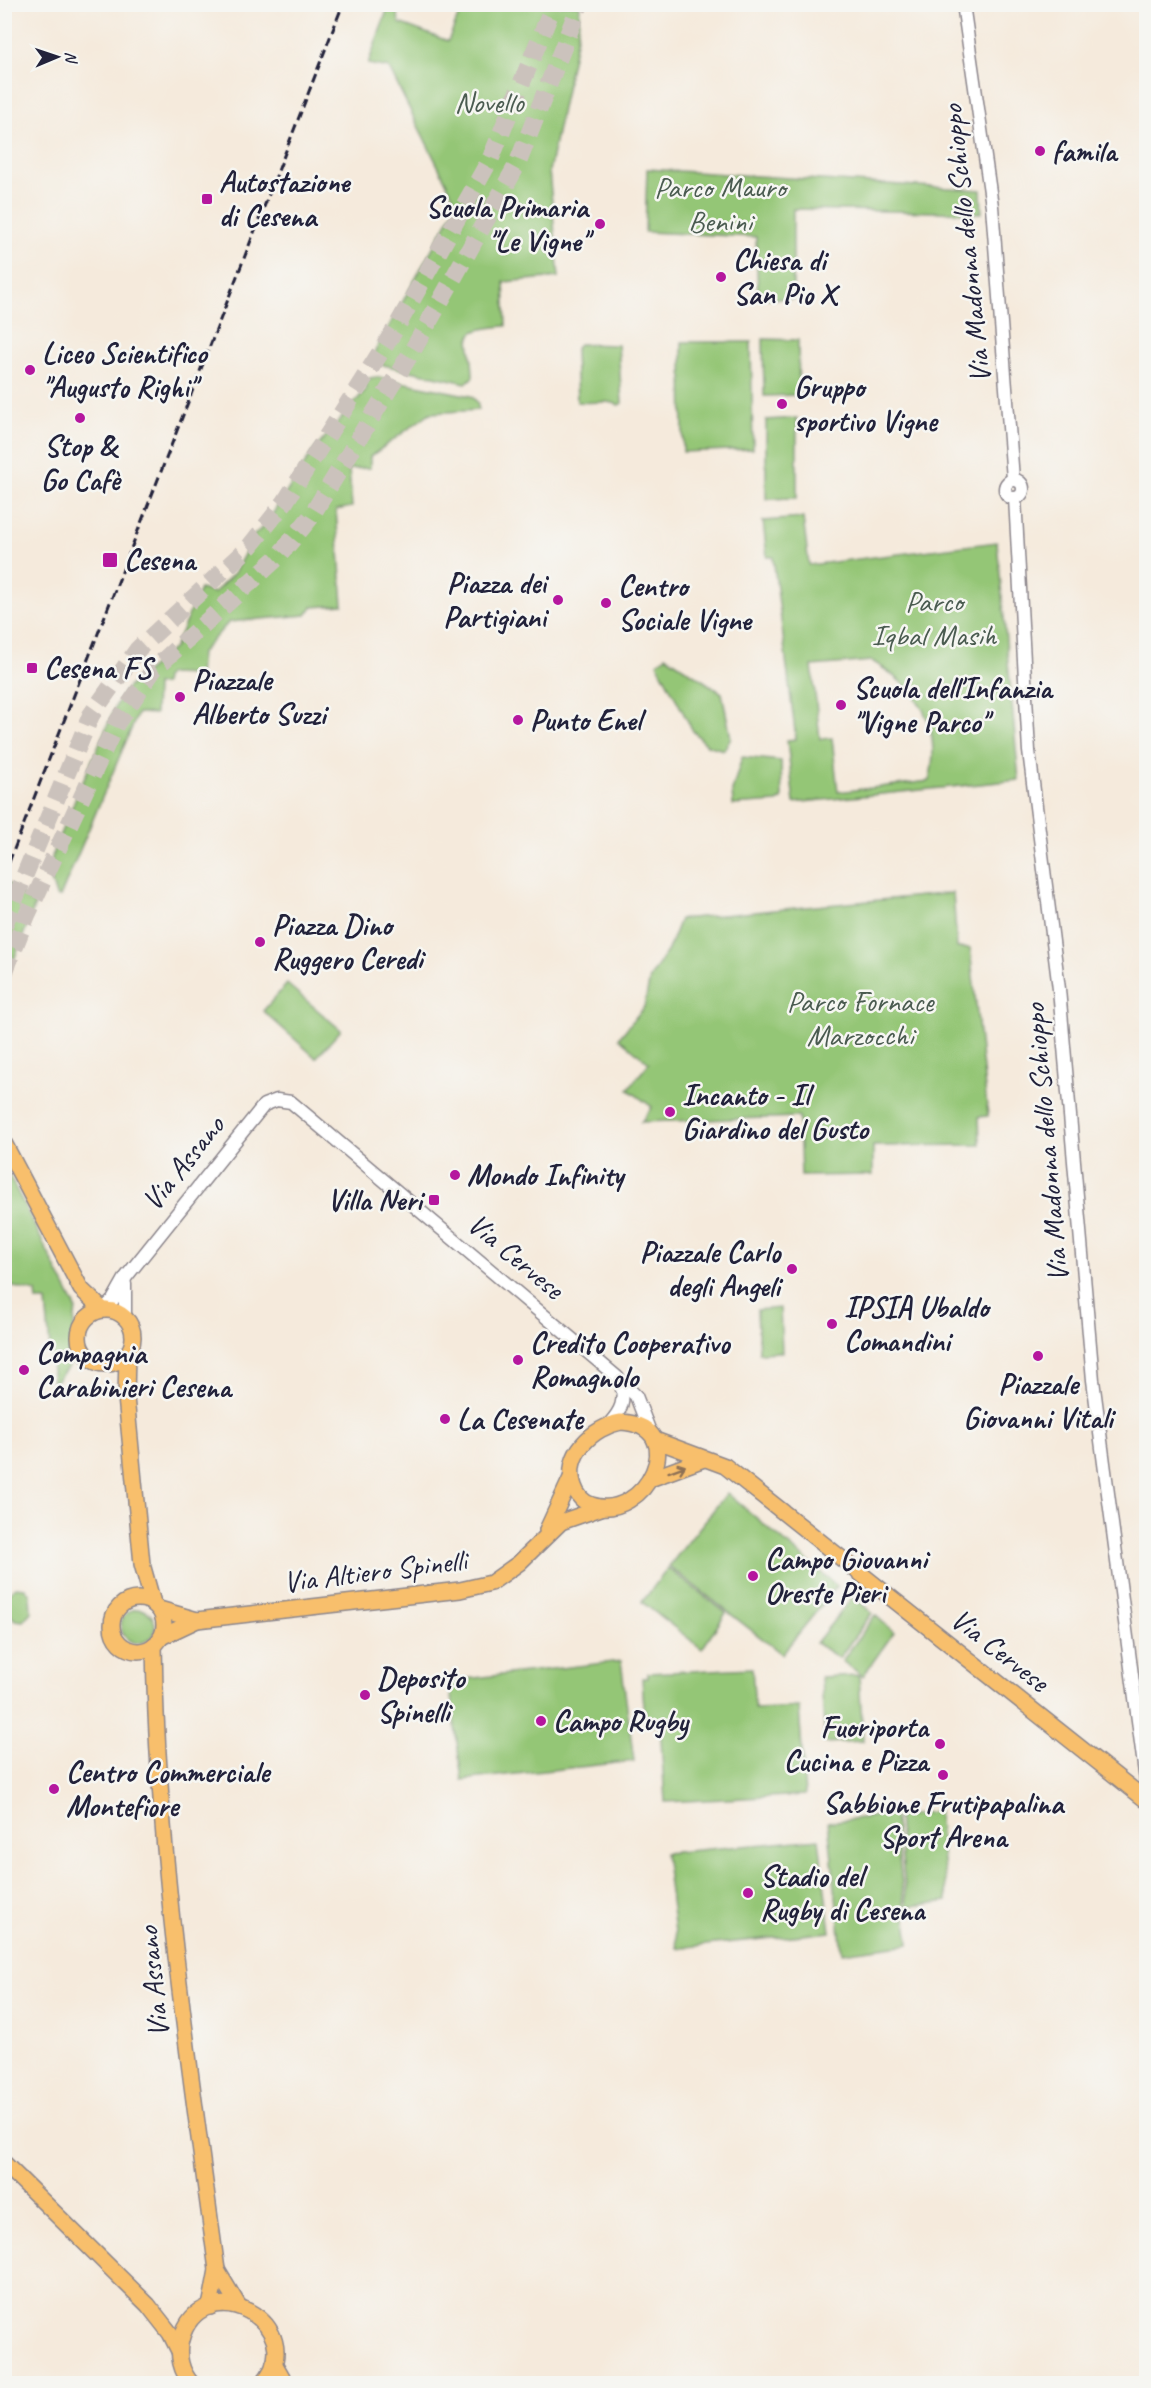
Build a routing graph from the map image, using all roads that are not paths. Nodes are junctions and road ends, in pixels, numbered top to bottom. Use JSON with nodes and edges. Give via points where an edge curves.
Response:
{"nodes":[{"id":1,"x":963,"y":4,"type":"edge"},
{"id":2,"x":291,"y":1102,"type":"joint"},
{"id":3,"x":4,"y":1143,"type":"edge"},
{"id":4,"x":126,"y":1277,"type":"junction"},
{"id":5,"x":81,"y":1288,"type":"junction"},
{"id":6,"x":103,"y":1310,"type":"junction"},
{"id":7,"x":125,"y":1318,"type":"junction"},
{"id":8,"x":83,"y":1322,"type":"junction"},
{"id":9,"x":127,"y":1354,"type":"junction"},
{"id":10,"x":103,"y":1364,"type":"junction"},
{"id":11,"x":621,"y":1382,"type":"junction"},
{"id":12,"x":125,"y":1389,"type":"junction"},
{"id":13,"x":609,"y":1424,"type":"junction"},
{"id":14,"x":652,"y":1436,"type":"junction"},
{"id":15,"x":704,"y":1460,"type":"junction"},
{"id":16,"x":571,"y":1478,"type":"junction"},
{"id":17,"x":650,"y":1479,"type":"junction"},
{"id":18,"x":601,"y":1508,"type":"junction"},
{"id":19,"x":543,"y":1538,"type":"junction"},
{"id":20,"x":142,"y":1564,"type":"junction"},
{"id":21,"x":122,"y":1603,"type":"junction"},
{"id":22,"x":156,"y":1606,"type":"junction"},
{"id":23,"x":197,"y":1620,"type":"junction"},
{"id":24,"x":158,"y":1641,"type":"junction"},
{"id":25,"x":126,"y":1648,"type":"junction"},
{"id":26,"x":155,"y":1686,"type":"junction"},
{"id":27,"x":1146,"y":1781,"type":"edge"},
{"id":28,"x":1146,"y":1800,"type":"edge"},
{"id":29,"x":5,"y":2164,"type":"edge"},
{"id":30,"x":217,"y":2270,"type":"junction"},
{"id":31,"x":238,"y":2305,"type":"junction"},
{"id":32,"x":210,"y":2307,"type":"junction"},
{"id":33,"x":160,"y":2318,"type":"junction"},
{"id":34,"x":193,"y":2319,"type":"junction"},
{"id":35,"x":179,"y":2351,"type":"junction"},
{"id":36,"x":274,"y":2363,"type":"junction"},
{"id":37,"x":192,"y":2384,"type":"edge"},
{"id":38,"x":262,"y":2384,"type":"edge"},
{"id":39,"x":286,"y":2384,"type":"edge"}],
"edges":[{"from":1,"to":27,"type":"street","name":"Via Madonna dello Schioppo","via":[[992,206],[1013,479],[1007,482],[1005,491],[1015,498],[1029,751],[1059,989],[1093,1380]]},
{"from":2,"to":4,"type":"street","name":"Via Assano","via":[[277,1100],[264,1105]]},
{"from":2,"to":11,"type":"street","name":"Via Cervese"},
{"from":3,"to":5,"type":"main road"},
{"from":4,"to":6,"type":"street","name":"Via Assano"},
{"from":4,"to":7,"type":"street"},
{"from":5,"to":6,"type":"main road"},
{"from":5,"to":8,"type":"main road"},
{"from":6,"to":7,"type":"main road"},
{"from":6,"to":8,"type":"main road"},
{"from":7,"to":9,"type":"main road","via":[[133,1335]]},
{"from":8,"to":10,"type":"main road","via":[[81,1348],[89,1358]]},
{"from":9,"to":10,"type":"main road"},
{"from":9,"to":12,"type":"main road"},
{"from":10,"to":12,"type":"main road"},
{"from":11,"to":13,"type":"street","via":[[621,1411]]},
{"from":11,"to":14,"type":"street","name":"Via Cervese","via":[[641,1404]]},
{"from":12,"to":20,"type":"main road"},
{"from":13,"to":14,"type":"main road","via":[[633,1423]]},
{"from":13,"to":16,"type":"main road","via":[[592,1434],[578,1450]]},
{"from":14,"to":15,"type":"main road","name":"Via Cervese"},
{"from":14,"to":17,"type":"main road","via":[[658,1455]]},
{"from":17,"to":15,"type":"main road","one_way":true},
{"from":15,"to":28,"type":"main road","name":"Via Cervese","via":[[725,1466]]},
{"from":16,"to":18,"type":"main road","via":[[577,1494],[588,1504]]},
{"from":16,"to":19,"type":"main road","name":"Via Altiero Spinelli"},
{"from":17,"to":18,"type":"main road","via":[[627,1501]]},
{"from":18,"to":19,"type":"main road","name":"Via Altiero Spinelli","via":[[561,1522]]},
{"from":19,"to":23,"type":"main road","name":"Via Altiero Spinelli","via":[[519,1563],[491,1583],[460,1590]]},
{"from":20,"to":21,"type":"main road"},
{"from":20,"to":22,"type":"main road"},
{"from":21,"to":22,"type":"main road","via":[[138,1598]]},
{"from":21,"to":25,"type":"main road","via":[[113,1616],[112,1630]]},
{"from":22,"to":23,"type":"main road","name":"Via Altiero Spinelli"},
{"from":22,"to":24,"type":"main road","via":[[164,1623]]},
{"from":23,"to":24,"type":"main road","name":"Via Altiero Spinelli"},
{"from":24,"to":25,"type":"main road","via":[[141,1651]]},
{"from":24,"to":26,"type":"main road","name":"Via Assano"},
{"from":25,"to":26,"type":"main road","name":"Via Assano"},
{"from":26,"to":30,"type":"main road","name":"Via Assano","via":[[178,1977]]},
{"from":29,"to":33,"type":"main road"},
{"from":30,"to":31,"type":"main road","name":"Via Assano"},
{"from":30,"to":32,"type":"main road","name":"Via Assano"},
{"from":31,"to":32,"type":"main road"},
{"from":31,"to":36,"type":"main road","via":[[265,2322],[274,2342]]},
{"from":32,"to":34,"type":"main road"},
{"from":33,"to":34,"type":"main road"},
{"from":33,"to":35,"type":"main road"},
{"from":34,"to":35,"type":"main road","via":[[183,2334]]},
{"from":35,"to":37,"type":"main road","via":[[181,2366]]},
{"from":36,"to":38,"type":"main road"},
{"from":36,"to":39,"type":"main road"}]}
